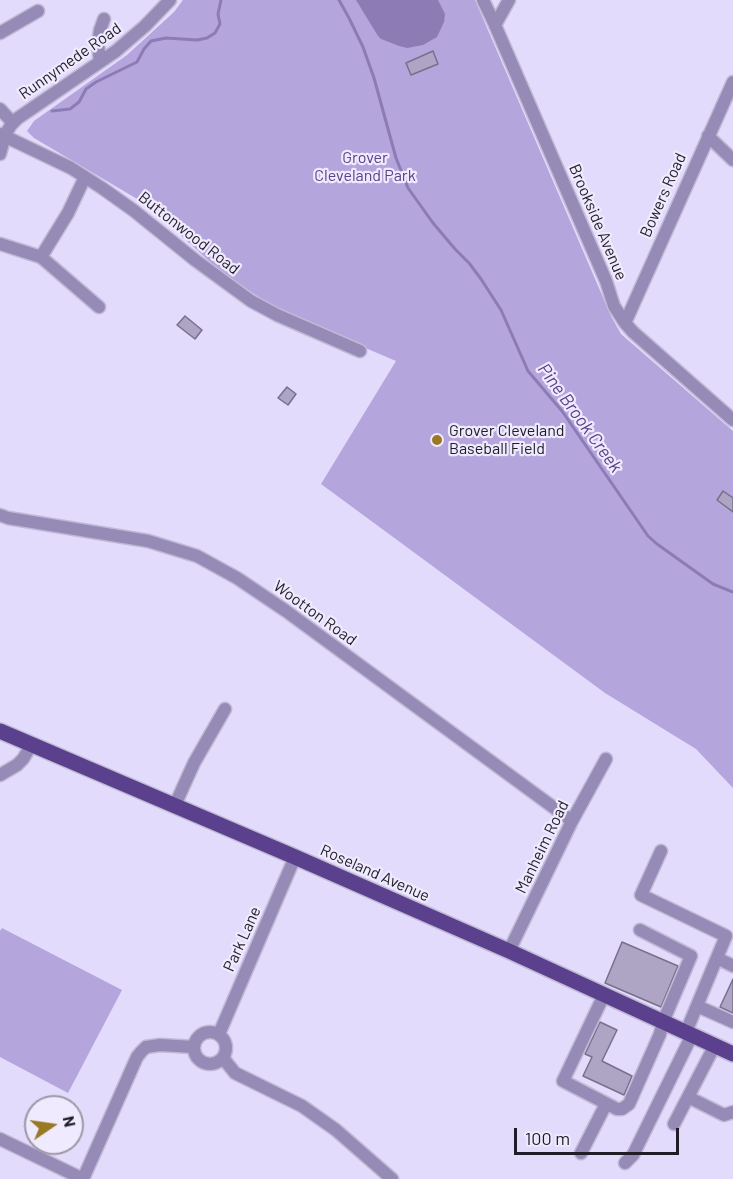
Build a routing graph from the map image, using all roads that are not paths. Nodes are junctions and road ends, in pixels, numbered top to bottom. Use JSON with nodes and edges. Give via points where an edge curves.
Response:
{"nodes":[{"id":1,"x":170,"y":0,"type":"edge"},
{"id":2,"x":483,"y":0,"type":"edge"},
{"id":3,"x":509,"y":0,"type":"edge"},
{"id":4,"x":38,"y":11,"type":"dead end"},
{"id":5,"x":104,"y":18,"type":"dead end"},
{"id":6,"x":495,"y":25,"type":"junction"},
{"id":7,"x":0,"y":33,"type":"edge"},
{"id":8,"x":100,"y":62,"type":"junction"},
{"id":9,"x":733,"y":82,"type":"edge"},
{"id":10,"x":0,"y":109,"type":"edge"},
{"id":11,"x":13,"y":123,"type":"junction"},
{"id":12,"x":2,"y":135,"type":"edge"},
{"id":13,"x":708,"y":136,"type":"junction"},
{"id":14,"x":0,"y":154,"type":"edge"},
{"id":15,"x":733,"y":160,"type":"edge"},
{"id":16,"x":85,"y":177,"type":"junction"},
{"id":17,"x":0,"y":244,"type":"edge"},
{"id":18,"x":41,"y":257,"type":"junction"},
{"id":19,"x":99,"y":307,"type":"dead end"},
{"id":20,"x":625,"y":322,"type":"junction"},
{"id":21,"x":360,"y":351,"type":"dead end"},
{"id":22,"x":733,"y":420,"type":"edge"},
{"id":23,"x":0,"y":515,"type":"edge"},
{"id":24,"x":225,"y":710,"type":"dead end"},
{"id":25,"x":0,"y":731,"type":"edge"},
{"id":26,"x":32,"y":744,"type":"junction"},
{"id":27,"x":606,"y":759,"type":"dead end"},
{"id":28,"x":0,"y":774,"type":"edge"},
{"id":29,"x":175,"y":806,"type":"junction"},
{"id":30,"x":573,"y":821,"type":"junction"},
{"id":31,"x":661,"y":851,"type":"dead end"},
{"id":32,"x":296,"y":857,"type":"junction"},
{"id":33,"x":640,"y":930,"type":"dead end"},
{"id":34,"x":509,"y":951,"type":"junction"},
{"id":35,"x":717,"y":958,"type":"junction"},
{"id":36,"x":733,"y":966,"type":"edge"},
{"id":37,"x":604,"y":995,"type":"junction"},
{"id":38,"x":697,"y":1006,"type":"junction"},
{"id":39,"x":663,"y":1022,"type":"junction"},
{"id":40,"x":733,"y":1022,"type":"edge"},
{"id":41,"x":219,"y":1034,"type":"junction"},
{"id":42,"x":689,"y":1034,"type":"junction"},
{"id":43,"x":715,"y":1046,"type":"junction"},
{"id":44,"x":194,"y":1047,"type":"junction"},
{"id":45,"x":733,"y":1054,"type":"edge"},
{"id":46,"x":223,"y":1058,"type":"junction"},
{"id":47,"x":688,"y":1097,"type":"junction"},
{"id":48,"x":606,"y":1104,"type":"junction"},
{"id":49,"x":733,"y":1112,"type":"edge"},
{"id":50,"x":674,"y":1124,"type":"dead end"},
{"id":51,"x":0,"y":1139,"type":"edge"},
{"id":52,"x":581,"y":1154,"type":"dead end"},
{"id":53,"x":625,"y":1163,"type":"dead end"},
{"id":54,"x":390,"y":1177,"type":"edge"},
{"id":55,"x":83,"y":1179,"type":"edge"}],
"edges":[{"from":1,"to":8,"type":"street","name":"Runnymede Road","via":[[132,38]]},
{"from":2,"to":6,"type":"street","name":"Brookside Avenue"},
{"from":3,"to":6,"type":"street"},
{"from":4,"to":7,"type":"street"},
{"from":5,"to":8,"type":"street","via":[[98,44]]},
{"from":6,"to":20,"type":"street","name":"Brookside Avenue","via":[[614,306]]},
{"from":8,"to":11,"type":"street","name":"Runnymede Road"},
{"from":9,"to":13,"type":"street","name":"Bowers Road"},
{"from":10,"to":11,"type":"street"},
{"from":11,"to":12,"type":"street","name":"Runnymede Road"},
{"from":12,"to":14,"type":"street","name":"Runnymede Road"},
{"from":12,"to":16,"type":"street","name":"Buttonwood Road"},
{"from":13,"to":15,"type":"street"},
{"from":13,"to":20,"type":"street","name":"Bowers Road"},
{"from":16,"to":18,"type":"street"},
{"from":16,"to":21,"type":"street","name":"Buttonwood Road","via":[[251,302]]},
{"from":17,"to":18,"type":"street"},
{"from":18,"to":19,"type":"street"},
{"from":20,"to":22,"type":"street","name":"Brookside Avenue"},
{"from":23,"to":30,"type":"street","name":"Wootton Road","via":[[147,541],[197,556],[286,611]]},
{"from":24,"to":29,"type":"street","via":[[194,763]]},
{"from":25,"to":26,"type":"main road","name":"Roseland Avenue"},
{"from":26,"to":28,"type":"street","via":[[17,765]]},
{"from":26,"to":29,"type":"main road","name":"Roseland Avenue"},
{"from":27,"to":30,"type":"street","name":"Manheim Road"},
{"from":29,"to":32,"type":"main road","name":"Roseland Avenue"},
{"from":30,"to":34,"type":"street","name":"Manheim Road"},
{"from":31,"to":35,"type":"street","via":[[641,895],[726,936]]},
{"from":32,"to":34,"type":"main road","name":"Roseland Avenue"},
{"from":32,"to":41,"type":"street","name":"Park Lane"},
{"from":33,"to":39,"type":"street","via":[[691,956]]},
{"from":34,"to":37,"type":"main road","name":"Roseland Avenue"},
{"from":35,"to":36,"type":"street"},
{"from":35,"to":38,"type":"street"},
{"from":37,"to":39,"type":"main road","name":"Roseland Avenue"},
{"from":37,"to":48,"type":"street","via":[[563,1081]]},
{"from":38,"to":40,"type":"street"},
{"from":38,"to":42,"type":"street"},
{"from":39,"to":42,"type":"main road","name":"Roseland Avenue"},
{"from":39,"to":48,"type":"street","via":[[629,1104],[617,1109]]},
{"from":41,"to":44,"type":"street","via":[[200,1035]]},
{"from":41,"to":46,"type":"street","via":[[226,1045]]},
{"from":42,"to":43,"type":"main road","name":"Roseland Avenue"},
{"from":42,"to":53,"type":"street","via":[[633,1155]]},
{"from":43,"to":45,"type":"main road","name":"Roseland Avenue"},
{"from":43,"to":47,"type":"street"},
{"from":44,"to":46,"type":"street","via":[[204,1063]]},
{"from":44,"to":55,"type":"street","via":[[160,1045],[141,1052]]},
{"from":46,"to":54,"type":"street","via":[[236,1073],[302,1106],[336,1130]]},
{"from":47,"to":49,"type":"street","via":[[724,1115]]},
{"from":47,"to":50,"type":"street"},
{"from":48,"to":52,"type":"street"},
{"from":51,"to":55,"type":"street"}]}
